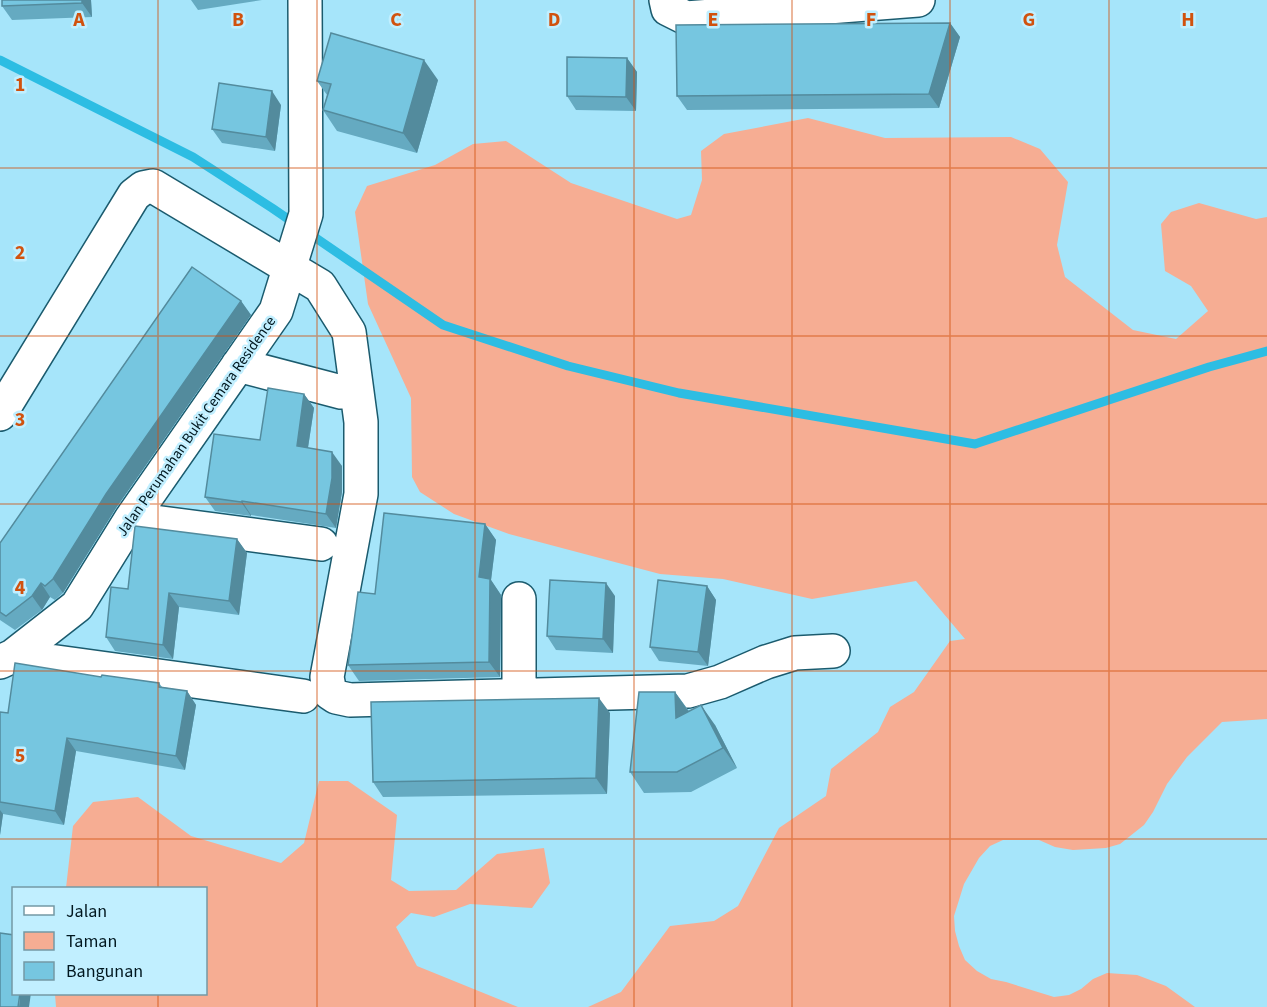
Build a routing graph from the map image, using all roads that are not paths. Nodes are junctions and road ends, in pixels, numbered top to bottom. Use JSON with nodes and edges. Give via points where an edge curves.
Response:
{"nodes":[{"id":1,"x":304,"y":0,"type":"edge"},
{"id":2,"x":666,"y":0,"type":"edge"},
{"id":3,"x":918,"y":0,"type":"edge"},
{"id":4,"x":298,"y":240,"type":"junction"},
{"id":5,"x":238,"y":365,"type":"junction"},
{"id":6,"x":341,"y":392,"type":"dead end"},
{"id":7,"x":0,"y":414,"type":"edge"},
{"id":8,"x":131,"y":519,"type":"junction"},
{"id":9,"x":321,"y":544,"type":"dead end"},
{"id":10,"x":519,"y":599,"type":"dead end"},
{"id":11,"x":833,"y":651,"type":"dead end"},
{"id":12,"x":7,"y":659,"type":"edge"},
{"id":13,"x":303,"y":696,"type":"dead end"},
{"id":14,"x":519,"y":696,"type":"junction"}],
"edges":[{"from":1,"to":4,"type":"street","name":"Jalan Perumahan Bukit Cemara Residence"},
{"from":2,"to":3,"type":"street","via":[[668,9],[686,18]]},
{"from":4,"to":5,"type":"street","name":"Jalan Perumahan Bukit Cemara Residence","via":[[276,310]]},
{"from":4,"to":7,"type":"street","via":[[153,186],[143,188],[134,195]]},
{"from":4,"to":14,"type":"street","via":[[349,332],[361,422],[361,494],[327,677],[330,693],[350,700]]},
{"from":5,"to":6,"type":"street"},
{"from":5,"to":8,"type":"street","name":"Jalan Perumahan Bukit Cemara Residence"},
{"from":8,"to":9,"type":"street"},
{"from":8,"to":12,"type":"street","name":"Jalan Perumahan Bukit Cemara Residence","via":[[76,606]]},
{"from":10,"to":14,"type":"street"},
{"from":11,"to":14,"type":"street","via":[[795,653],[688,691]]},
{"from":12,"to":13,"type":"street"}]}
